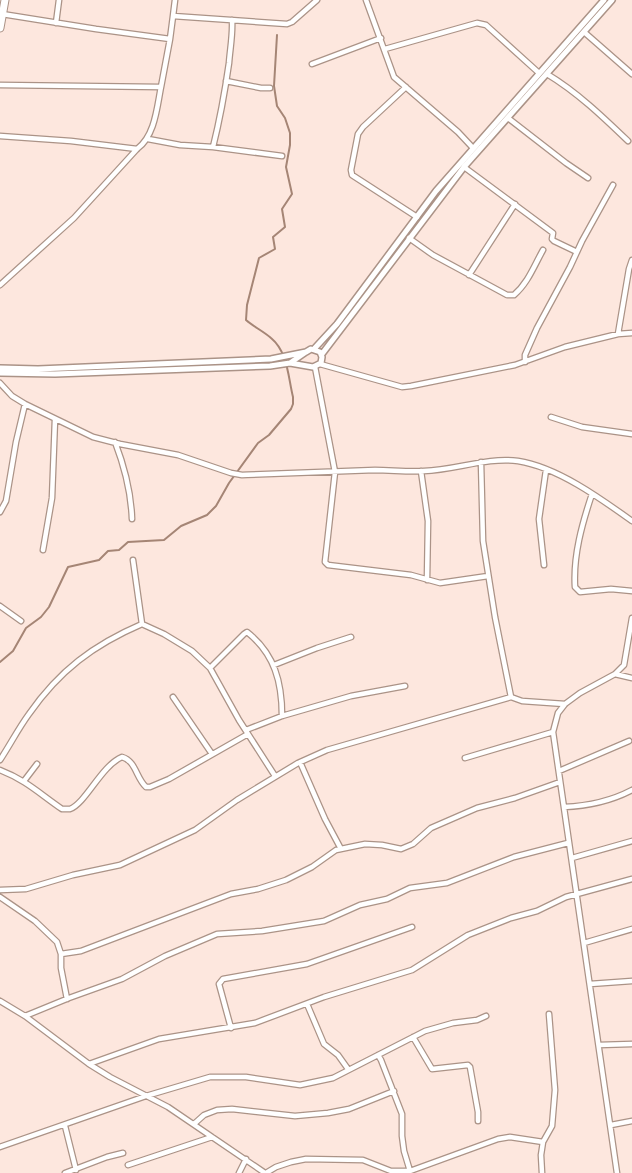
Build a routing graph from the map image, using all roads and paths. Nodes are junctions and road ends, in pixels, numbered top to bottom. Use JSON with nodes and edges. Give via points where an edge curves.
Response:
{"nodes":[{"id":1,"x":59,"y":0,"type":"edge"},
{"id":2,"x":175,"y":0,"type":"edge"},
{"id":3,"x":317,"y":0,"type":"edge"},
{"id":4,"x":366,"y":0,"type":"edge"},
{"id":5,"x":612,"y":0,"type":"edge"},
{"id":6,"x":3,"y":1,"type":"edge"},
{"id":7,"x":602,"y":1,"type":"edge"},
{"id":8,"x":2,"y":14,"type":"junction"},
{"id":9,"x":173,"y":16,"type":"junction"},
{"id":10,"x":232,"y":20,"type":"junction"},
{"id":11,"x":56,"y":24,"type":"junction"},
{"id":12,"x":0,"y":28,"type":"edge"},
{"id":13,"x":584,"y":32,"type":"junction"},
{"id":14,"x":381,"y":38,"type":"junction"},
{"id":15,"x":170,"y":39,"type":"junction"},
{"id":16,"x":385,"y":49,"type":"junction"},
{"id":17,"x":312,"y":64,"type":"dead end"},
{"id":18,"x":539,"y":74,"type":"junction"},
{"id":19,"x":547,"y":74,"type":"junction"},
{"id":20,"x":632,"y":74,"type":"edge"},
{"id":21,"x":226,"y":81,"type":"junction"},
{"id":22,"x":0,"y":85,"type":"edge"},
{"id":23,"x":162,"y":87,"type":"junction"},
{"id":24,"x":406,"y":87,"type":"junction"},
{"id":25,"x":270,"y":88,"type":"dead end"},
{"id":26,"x":508,"y":118,"type":"junction"},
{"id":27,"x":0,"y":136,"type":"edge"},
{"id":28,"x":148,"y":139,"type":"junction"},
{"id":29,"x":628,"y":141,"type":"dead end"},
{"id":30,"x":213,"y":147,"type":"junction"},
{"id":31,"x":137,"y":148,"type":"junction"},
{"id":32,"x":473,"y":148,"type":"junction"},
{"id":33,"x":282,"y":156,"type":"dead end"},
{"id":34,"x":464,"y":168,"type":"junction"},
{"id":35,"x":588,"y":178,"type":"dead end"},
{"id":36,"x":614,"y":185,"type":"dead end"},
{"id":37,"x":515,"y":204,"type":"junction"},
{"id":38,"x":417,"y":217,"type":"junction"},
{"id":39,"x":409,"y":238,"type":"junction"},
{"id":40,"x":543,"y":250,"type":"dead end"},
{"id":41,"x":577,"y":252,"type":"junction"},
{"id":42,"x":632,"y":260,"type":"edge"},
{"id":43,"x":469,"y":275,"type":"junction"},
{"id":44,"x":0,"y":285,"type":"edge"},
{"id":45,"x":632,"y":333,"type":"edge"},
{"id":46,"x":618,"y":334,"type":"junction"},
{"id":47,"x":314,"y":349,"type":"junction"},
{"id":48,"x":306,"y":352,"type":"junction"},
{"id":49,"x":322,"y":354,"type":"junction"},
{"id":50,"x":525,"y":362,"type":"junction"},
{"id":51,"x":287,"y":364,"type":"junction"},
{"id":52,"x":317,"y":366,"type":"junction"},
{"id":53,"x":0,"y":368,"type":"edge"},
{"id":54,"x":0,"y":373,"type":"edge"},
{"id":55,"x":0,"y":383,"type":"edge"},
{"id":56,"x":25,"y":404,"type":"junction"},
{"id":57,"x":551,"y":417,"type":"dead end"},
{"id":58,"x":55,"y":419,"type":"junction"},
{"id":59,"x":632,"y":434,"type":"edge"},
{"id":60,"x":115,"y":442,"type":"junction"},
{"id":61,"x":480,"y":462,"type":"junction"},
{"id":62,"x":546,"y":470,"type":"junction"},
{"id":63,"x":335,"y":472,"type":"junction"},
{"id":64,"x":421,"y":472,"type":"junction"},
{"id":65,"x":592,"y":494,"type":"junction"},
{"id":66,"x":0,"y":512,"type":"edge"},
{"id":67,"x":132,"y":519,"type":"dead end"},
{"id":68,"x":632,"y":521,"type":"edge"},
{"id":69,"x":43,"y":550,"type":"dead end"},
{"id":70,"x":133,"y":560,"type":"dead end"},
{"id":71,"x":544,"y":565,"type":"dead end"},
{"id":72,"x":488,"y":576,"type":"junction"},
{"id":73,"x":427,"y":580,"type":"junction"},
{"id":74,"x":632,"y":591,"type":"edge"},
{"id":75,"x":0,"y":606,"type":"edge"},
{"id":76,"x":632,"y":618,"type":"edge"},
{"id":77,"x":21,"y":621,"type":"dead end"},
{"id":78,"x":142,"y":624,"type":"junction"},
{"id":79,"x":351,"y":637,"type":"dead end"},
{"id":80,"x":274,"y":665,"type":"junction"},
{"id":81,"x":210,"y":668,"type":"junction"},
{"id":82,"x":615,"y":674,"type":"junction"},
{"id":83,"x":632,"y":678,"type":"edge"},
{"id":84,"x":405,"y":686,"type":"dead end"},
{"id":85,"x":173,"y":697,"type":"dead end"},
{"id":86,"x":511,"y":697,"type":"junction"},
{"id":87,"x":565,"y":704,"type":"junction"},
{"id":88,"x":282,"y":716,"type":"junction"},
{"id":89,"x":247,"y":732,"type":"junction"},
{"id":90,"x":552,"y":732,"type":"junction"},
{"id":91,"x":629,"y":742,"type":"dead end"},
{"id":92,"x":212,"y":754,"type":"junction"},
{"id":93,"x":465,"y":758,"type":"dead end"},
{"id":94,"x":0,"y":760,"type":"edge"},
{"id":95,"x":300,"y":762,"type":"junction"},
{"id":96,"x":37,"y":764,"type":"dead end"},
{"id":97,"x":0,"y":770,"type":"edge"},
{"id":98,"x":558,"y":771,"type":"junction"},
{"id":99,"x":275,"y":776,"type":"junction"},
{"id":100,"x":24,"y":781,"type":"junction"},
{"id":101,"x":560,"y":782,"type":"junction"},
{"id":102,"x":632,"y":790,"type":"edge"},
{"id":103,"x":564,"y":807,"type":"junction"},
{"id":104,"x":632,"y":841,"type":"edge"},
{"id":105,"x":568,"y":843,"type":"junction"},
{"id":106,"x":341,"y":849,"type":"junction"},
{"id":107,"x":572,"y":858,"type":"junction"},
{"id":108,"x":632,"y":879,"type":"edge"},
{"id":109,"x":0,"y":890,"type":"edge"},
{"id":110,"x":576,"y":895,"type":"junction"},
{"id":111,"x":0,"y":897,"type":"edge"},
{"id":112,"x":412,"y":927,"type":"dead end"},
{"id":113,"x":632,"y":929,"type":"edge"},
{"id":114,"x":584,"y":943,"type":"junction"},
{"id":115,"x":61,"y":954,"type":"junction"},
{"id":116,"x":632,"y":982,"type":"edge"},
{"id":117,"x":590,"y":984,"type":"junction"},
{"id":118,"x":67,"y":999,"type":"junction"},
{"id":119,"x":0,"y":1001,"type":"edge"},
{"id":120,"x":307,"y":1004,"type":"junction"},
{"id":121,"x":549,"y":1014,"type":"dead end"},
{"id":122,"x":25,"y":1016,"type":"junction"},
{"id":123,"x":486,"y":1016,"type":"dead end"},
{"id":124,"x":231,"y":1028,"type":"junction"},
{"id":125,"x":413,"y":1037,"type":"junction"},
{"id":126,"x":632,"y":1044,"type":"edge"},
{"id":127,"x":599,"y":1045,"type":"junction"},
{"id":128,"x":378,"y":1055,"type":"junction"},
{"id":129,"x":89,"y":1064,"type":"junction"},
{"id":130,"x":348,"y":1069,"type":"junction"},
{"id":131,"x":394,"y":1091,"type":"junction"},
{"id":132,"x":146,"y":1096,"type":"junction"},
{"id":133,"x":478,"y":1121,"type":"dead end"},
{"id":134,"x":632,"y":1121,"type":"edge"},
{"id":135,"x":194,"y":1124,"type":"junction"},
{"id":136,"x":611,"y":1125,"type":"junction"},
{"id":137,"x":64,"y":1126,"type":"junction"},
{"id":138,"x":212,"y":1137,"type":"junction"},
{"id":139,"x":543,"y":1142,"type":"junction"},
{"id":140,"x":0,"y":1147,"type":"edge"},
{"id":141,"x":123,"y":1153,"type":"dead end"},
{"id":142,"x":246,"y":1159,"type":"junction"},
{"id":143,"x":128,"y":1165,"type":"dead end"},
{"id":144,"x":76,"y":1170,"type":"junction"},
{"id":145,"x":410,"y":1171,"type":"junction"},
{"id":146,"x":65,"y":1173,"type":"edge"},
{"id":147,"x":239,"y":1173,"type":"edge"},
{"id":148,"x":266,"y":1173,"type":"edge"},
{"id":149,"x":542,"y":1173,"type":"edge"},
{"id":150,"x":617,"y":1173,"type":"edge"}],
"edges":[{"from":1,"to":11,"type":"street"},
{"from":2,"to":9,"type":"street"},
{"from":3,"to":10,"type":"street","via":[[287,24]]},
{"from":4,"to":14,"type":"street"},
{"from":5,"to":13,"type":"street"},
{"from":6,"to":8,"type":"highway"},
{"from":7,"to":18,"type":"street"},
{"from":8,"to":11,"type":"street"},
{"from":8,"to":12,"type":"highway"},
{"from":9,"to":10,"type":"street"},
{"from":9,"to":15,"type":"street"},
{"from":10,"to":21,"type":"street"},
{"from":11,"to":15,"type":"street"},
{"from":13,"to":19,"type":"street"},
{"from":13,"to":20,"type":"street"},
{"from":14,"to":16,"type":"street"},
{"from":14,"to":17,"type":"street"},
{"from":15,"to":23,"type":"street"},
{"from":16,"to":18,"type":"street","via":[[477,23],[486,25]]},
{"from":16,"to":24,"type":"street","via":[[394,78]]},
{"from":18,"to":32,"type":"street"},
{"from":19,"to":26,"type":"street"},
{"from":19,"to":29,"type":"street","via":[[586,102]]},
{"from":21,"to":25,"type":"street"},
{"from":21,"to":30,"type":"street"},
{"from":22,"to":23,"type":"street"},
{"from":23,"to":28,"type":"street"},
{"from":24,"to":32,"type":"street"},
{"from":24,"to":38,"type":"street","via":[[362,127],[351,170],[360,181]]},
{"from":26,"to":34,"type":"street"},
{"from":26,"to":35,"type":"street"},
{"from":27,"to":31,"type":"street"},
{"from":28,"to":30,"type":"street"},
{"from":28,"to":31,"type":"street"},
{"from":30,"to":33,"type":"street"},
{"from":31,"to":44,"type":"street","via":[[74,218]]},
{"from":32,"to":38,"type":"street"},
{"from":34,"to":37,"type":"street"},
{"from":34,"to":39,"type":"street"},
{"from":36,"to":41,"type":"street"},
{"from":37,"to":41,"type":"street","via":[[553,233],[554,241]]},
{"from":37,"to":43,"type":"street"},
{"from":38,"to":47,"type":"street","via":[[338,324]]},
{"from":39,"to":43,"type":"street"},
{"from":39,"to":49,"type":"street"},
{"from":40,"to":43,"type":"street","via":[[530,276],[514,295],[502,294]]},
{"from":41,"to":50,"type":"street","via":[[537,328]]},
{"from":42,"to":46,"type":"street"},
{"from":45,"to":46,"type":"street"},
{"from":46,"to":50,"type":"street","via":[[566,347]]},
{"from":47,"to":48,"type":"street"},
{"from":47,"to":49,"type":"street"},
{"from":48,"to":51,"type":"street"},
{"from":48,"to":53,"type":"street","via":[[285,357],[212,363]]},
{"from":49,"to":52,"type":"street"},
{"from":50,"to":52,"type":"street","via":[[402,387]]},
{"from":51,"to":52,"type":"street"},
{"from":51,"to":54,"type":"street"},
{"from":52,"to":63,"type":"street"},
{"from":55,"to":56,"type":"street"},
{"from":56,"to":58,"type":"street"},
{"from":56,"to":66,"type":"street","via":[[6,501]]},
{"from":57,"to":59,"type":"street","via":[[582,427]]},
{"from":58,"to":60,"type":"street","via":[[92,437]]},
{"from":58,"to":69,"type":"street","via":[[52,498]]},
{"from":60,"to":63,"type":"street","via":[[178,455],[242,475]]},
{"from":60,"to":67,"type":"street","via":[[128,481]]},
{"from":61,"to":62,"type":"street","via":[[518,461]]},
{"from":61,"to":64,"type":"street"},
{"from":61,"to":72,"type":"street","via":[[483,541]]},
{"from":62,"to":65,"type":"street"},
{"from":62,"to":71,"type":"street","via":[[539,519]]},
{"from":63,"to":64,"type":"street"},
{"from":63,"to":73,"type":"street","via":[[325,562]]},
{"from":64,"to":73,"type":"street","via":[[428,521]]},
{"from":65,"to":68,"type":"street"},
{"from":65,"to":74,"type":"street","via":[[579,541],[575,588],[580,592]]},
{"from":70,"to":78,"type":"street"},
{"from":72,"to":73,"type":"street","via":[[440,583]]},
{"from":72,"to":86,"type":"street"},
{"from":75,"to":77,"type":"street"},
{"from":76,"to":82,"type":"street","via":[[624,665]]},
{"from":78,"to":81,"type":"street","via":[[192,651]]},
{"from":78,"to":94,"type":"street","via":[[101,644],[51,685]]},
{"from":79,"to":80,"type":"street"},
{"from":80,"to":81,"type":"street","via":[[247,632]]},
{"from":80,"to":88,"type":"street","via":[[282,693]]},
{"from":81,"to":89,"type":"street"},
{"from":82,"to":83,"type":"street"},
{"from":82,"to":87,"type":"street"},
{"from":84,"to":88,"type":"street","via":[[351,696]]},
{"from":85,"to":92,"type":"street"},
{"from":86,"to":87,"type":"street","via":[[522,701]]},
{"from":86,"to":95,"type":"street","via":[[327,750]]},
{"from":87,"to":90,"type":"street","via":[[558,713]]},
{"from":88,"to":89,"type":"street"},
{"from":89,"to":92,"type":"street"},
{"from":89,"to":99,"type":"street"},
{"from":90,"to":93,"type":"street"},
{"from":90,"to":98,"type":"street"},
{"from":91,"to":98,"type":"street"},
{"from":92,"to":100,"type":"street","via":[[150,787],[142,783],[135,768],[122,757],[114,761],[70,808],[62,809]]},
{"from":95,"to":99,"type":"street"},
{"from":95,"to":106,"type":"street","via":[[324,819]]},
{"from":96,"to":100,"type":"street"},
{"from":97,"to":100,"type":"street"},
{"from":98,"to":101,"type":"street"},
{"from":99,"to":109,"type":"street","via":[[195,830],[137,858],[26,889]]},
{"from":101,"to":103,"type":"street"},
{"from":101,"to":106,"type":"street","via":[[431,828],[413,844],[401,849],[365,844]]},
{"from":102,"to":103,"type":"street","via":[[607,800]]},
{"from":103,"to":105,"type":"street"},
{"from":104,"to":107,"type":"street"},
{"from":105,"to":107,"type":"street"},
{"from":105,"to":118,"type":"street","via":[[514,857],[447,883],[410,888],[324,921],[262,932],[217,934],[122,979]]},
{"from":106,"to":115,"type":"street","via":[[286,880],[231,894],[81,951]]},
{"from":107,"to":110,"type":"street"},
{"from":108,"to":110,"type":"street"},
{"from":110,"to":114,"type":"street"},
{"from":110,"to":120,"type":"street","via":[[468,935],[412,970]]},
{"from":111,"to":115,"type":"street","via":[[45,930],[57,942]]},
{"from":112,"to":124,"type":"street","via":[[307,964],[223,978],[219,984]]},
{"from":113,"to":114,"type":"street"},
{"from":114,"to":117,"type":"street"},
{"from":115,"to":118,"type":"street"},
{"from":116,"to":117,"type":"street"},
{"from":117,"to":127,"type":"street"},
{"from":118,"to":122,"type":"street"},
{"from":119,"to":122,"type":"street"},
{"from":120,"to":124,"type":"street"},
{"from":120,"to":130,"type":"street","via":[[324,1044]]},
{"from":121,"to":139,"type":"street","via":[[555,1090],[552,1126]]},
{"from":122,"to":129,"type":"street"},
{"from":123,"to":125,"type":"street"},
{"from":124,"to":129,"type":"street","via":[[159,1039]]},
{"from":125,"to":128,"type":"street"},
{"from":125,"to":133,"type":"street","via":[[432,1069],[470,1067]]},
{"from":126,"to":127,"type":"street"},
{"from":127,"to":136,"type":"street"},
{"from":128,"to":130,"type":"street"},
{"from":128,"to":131,"type":"street"},
{"from":129,"to":132,"type":"street"},
{"from":130,"to":132,"type":"street","via":[[333,1078],[300,1085],[246,1077],[210,1077]]},
{"from":131,"to":135,"type":"street","via":[[328,1114],[295,1116],[217,1110]]},
{"from":131,"to":145,"type":"street","via":[[402,1114],[404,1151]]},
{"from":132,"to":135,"type":"street"},
{"from":132,"to":137,"type":"street"},
{"from":134,"to":136,"type":"street"},
{"from":135,"to":138,"type":"street"},
{"from":136,"to":150,"type":"street"},
{"from":137,"to":140,"type":"street"},
{"from":137,"to":144,"type":"street"},
{"from":138,"to":142,"type":"street"},
{"from":138,"to":143,"type":"street"},
{"from":139,"to":145,"type":"street","via":[[510,1137],[498,1139]]},
{"from":139,"to":149,"type":"street"},
{"from":141,"to":144,"type":"street"},
{"from":142,"to":147,"type":"street"},
{"from":142,"to":148,"type":"street"},
{"from":144,"to":146,"type":"street"},
{"from":145,"to":148,"type":"street","via":[[391,1172],[363,1160],[306,1159],[284,1164]]}]}
